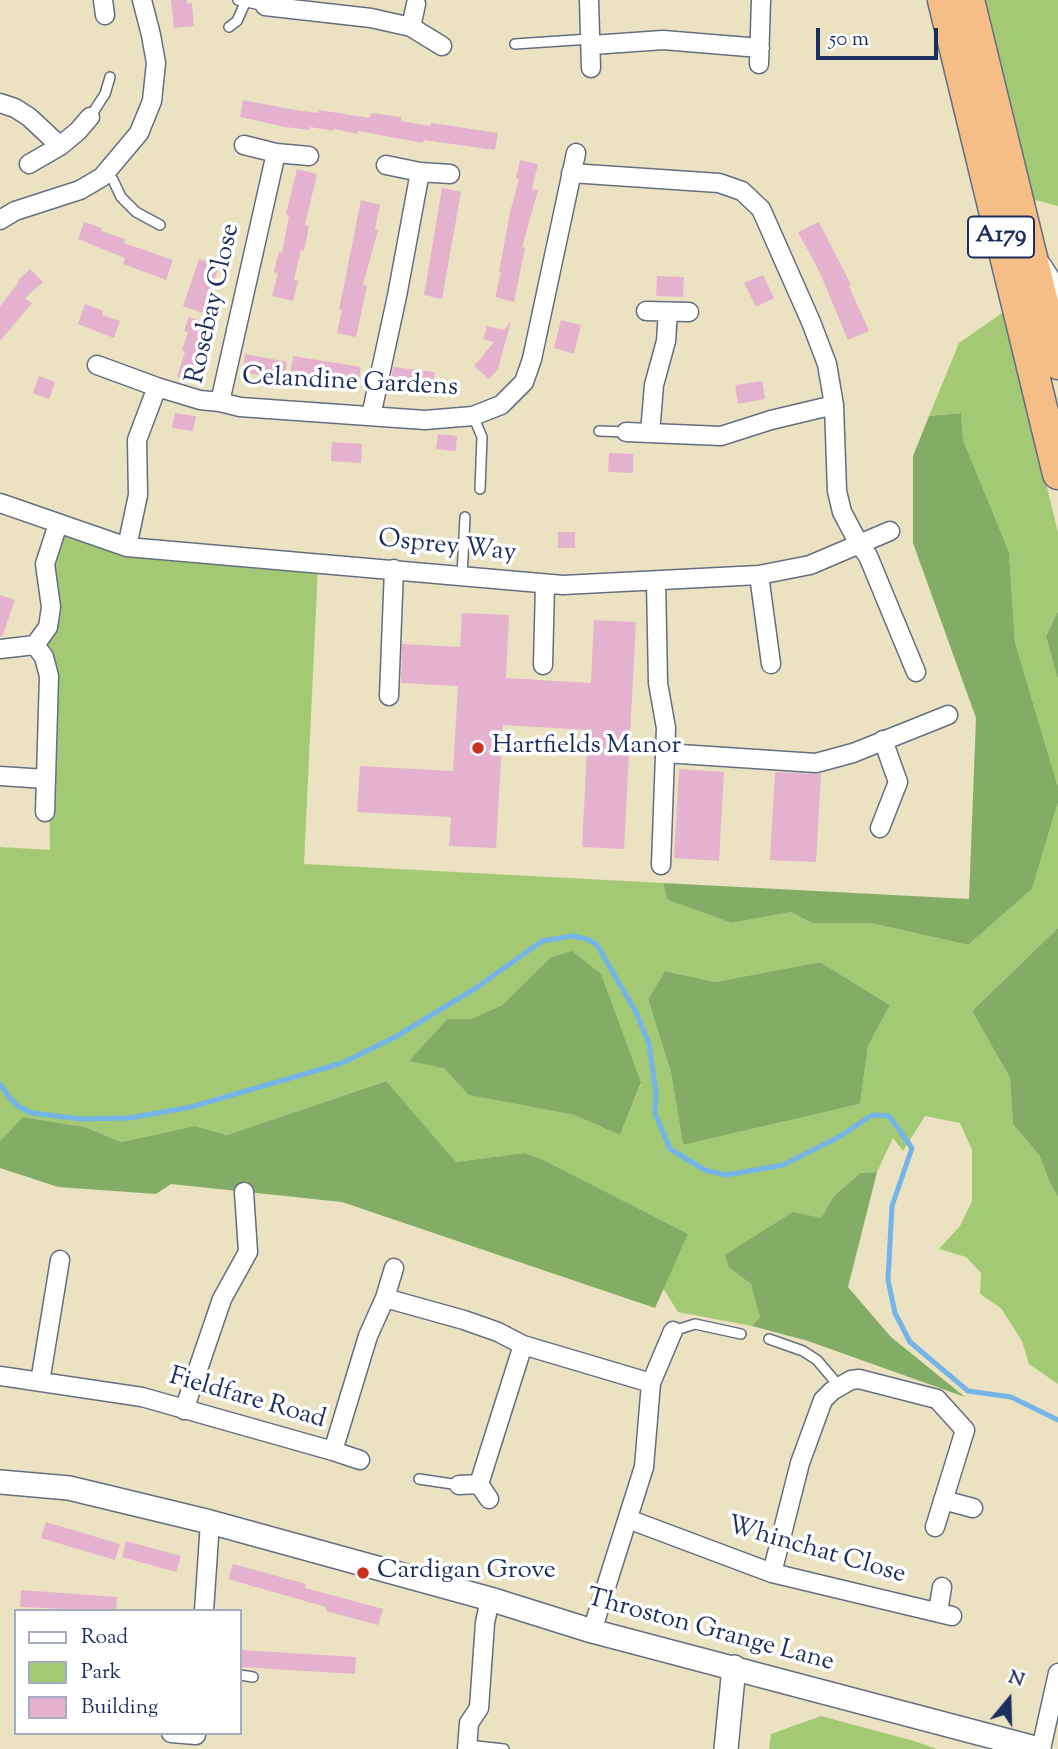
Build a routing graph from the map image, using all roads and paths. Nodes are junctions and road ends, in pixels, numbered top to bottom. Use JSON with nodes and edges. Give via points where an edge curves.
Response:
{"nodes":[{"id":1,"x":142,"y":0,"type":"edge"},
{"id":2,"x":589,"y":0,"type":"edge"},
{"id":3,"x":761,"y":0,"type":"edge"},
{"id":4,"x":943,"y":0,"type":"edge"},
{"id":5,"x":970,"y":0,"type":"edge"},
{"id":6,"x":242,"y":1,"type":"edge"},
{"id":7,"x":286,"y":4,"type":"edge"},
{"id":8,"x":416,"y":4,"type":"dead end"},
{"id":9,"x":265,"y":6,"type":"joint"},
{"id":10,"x":229,"y":27,"type":"dead end"},
{"id":11,"x":411,"y":27,"type":"junction"},
{"id":12,"x":592,"y":42,"type":"junction"},
{"id":13,"x":515,"y":44,"type":"dead end"},
{"id":14,"x":442,"y":46,"type":"dead end"},
{"id":15,"x":591,"y":68,"type":"dead end"},
{"id":16,"x":110,"y":77,"type":"dead end"},
{"id":17,"x":0,"y":103,"type":"edge"},
{"id":18,"x":90,"y":117,"type":"joint"},
{"id":19,"x":244,"y":145,"type":"dead end"},
{"id":20,"x":60,"y":146,"type":"junction"},
{"id":21,"x":276,"y":153,"type":"junction"},
{"id":22,"x":576,"y":153,"type":"dead end"},
{"id":23,"x":309,"y":156,"type":"dead end"},
{"id":24,"x":29,"y":164,"type":"dead end"},
{"id":25,"x":386,"y":165,"type":"dead end"},
{"id":26,"x":420,"y":172,"type":"junction"},
{"id":27,"x":106,"y":173,"type":"junction"},
{"id":28,"x":571,"y":173,"type":"junction"},
{"id":29,"x":450,"y":174,"type":"dead end"},
{"id":30,"x":0,"y":220,"type":"edge"},
{"id":31,"x":160,"y":225,"type":"dead end"},
{"id":32,"x":1030,"y":247,"type":"junction"},
{"id":33,"x":1057,"y":289,"type":"edge"},
{"id":34,"x":646,"y":311,"type":"dead end"},
{"id":35,"x":668,"y":312,"type":"junction"},
{"id":36,"x":688,"y":312,"type":"dead end"},
{"id":37,"x":97,"y":365,"type":"dead end"},
{"id":38,"x":1058,"y":365,"type":"edge"},
{"id":39,"x":157,"y":387,"type":"junction"},
{"id":40,"x":220,"y":402,"type":"junction"},
{"id":41,"x":834,"y":405,"type":"junction"},
{"id":42,"x":371,"y":416,"type":"junction"},
{"id":43,"x":473,"y":416,"type":"junction"},
{"id":44,"x":599,"y":431,"type":"dead end"},
{"id":45,"x":626,"y":432,"type":"joint"},
{"id":46,"x":650,"y":433,"type":"junction"},
{"id":47,"x":1058,"y":474,"type":"edge"},
{"id":48,"x":480,"y":489,"type":"dead end"},
{"id":49,"x":0,"y":503,"type":"edge"},
{"id":50,"x":465,"y":517,"type":"dead end"},
{"id":51,"x":58,"y":524,"type":"junction"},
{"id":52,"x":890,"y":531,"type":"dead end"},
{"id":53,"x":859,"y":544,"type":"junction"},
{"id":54,"x":127,"y":547,"type":"junction"},
{"id":55,"x":394,"y":569,"type":"junction"},
{"id":56,"x":759,"y":575,"type":"junction"},
{"id":57,"x":462,"y":576,"type":"junction"},
{"id":58,"x":656,"y":581,"type":"junction"},
{"id":59,"x":545,"y":585,"type":"junction"},
{"id":60,"x":35,"y":645,"type":"junction"},
{"id":61,"x":0,"y":649,"type":"edge"},
{"id":62,"x":771,"y":664,"type":"dead end"},
{"id":63,"x":542,"y":665,"type":"dead end"},
{"id":64,"x":916,"y":673,"type":"dead end"},
{"id":65,"x":389,"y":696,"type":"dead end"},
{"id":66,"x":948,"y":715,"type":"dead end"},
{"id":67,"x":883,"y":740,"type":"junction"},
{"id":68,"x":665,"y":753,"type":"junction"},
{"id":69,"x":0,"y":776,"type":"edge"},
{"id":70,"x":46,"y":779,"type":"junction"},
{"id":71,"x":46,"y":812,"type":"dead end"},
{"id":72,"x":880,"y":828,"type":"dead end"},
{"id":73,"x":661,"y":865,"type":"dead end"},
{"id":74,"x":244,"y":1192,"type":"dead end"},
{"id":75,"x":60,"y":1260,"type":"dead end"},
{"id":76,"x":394,"y":1268,"type":"dead end"},
{"id":77,"x":385,"y":1298,"type":"junction"},
{"id":78,"x":673,"y":1331,"type":"joint"},
{"id":79,"x":741,"y":1334,"type":"dead end"},
{"id":80,"x":769,"y":1339,"type":"dead end"},
{"id":81,"x":523,"y":1345,"type":"junction"},
{"id":82,"x":0,"y":1376,"type":"edge"},
{"id":83,"x":40,"y":1382,"type":"junction"},
{"id":84,"x":651,"y":1383,"type":"junction"},
{"id":85,"x":839,"y":1386,"type":"junction"},
{"id":86,"x":184,"y":1410,"type":"junction"},
{"id":87,"x":333,"y":1451,"type":"junction"},
{"id":88,"x":360,"y":1460,"type":"dead end"},
{"id":89,"x":419,"y":1479,"type":"dead end"},
{"id":90,"x":0,"y":1482,"type":"edge"},
{"id":91,"x":458,"y":1485,"type":"joint"},
{"id":92,"x":943,"y":1500,"type":"junction"},
{"id":93,"x":973,"y":1508,"type":"dead end"},
{"id":94,"x":628,"y":1519,"type":"junction"},
{"id":95,"x":210,"y":1522,"type":"junction"},
{"id":96,"x":935,"y":1527,"type":"dead end"},
{"id":97,"x":772,"y":1573,"type":"junction"},
{"id":98,"x":942,"y":1587,"type":"dead end"},
{"id":99,"x":490,"y":1599,"type":"junction"},
{"id":100,"x":204,"y":1609,"type":"edge"},
{"id":101,"x":592,"y":1631,"type":"junction"},
{"id":102,"x":734,"y":1667,"type":"junction"},
{"id":103,"x":1058,"y":1673,"type":"edge"},
{"id":104,"x":242,"y":1675,"type":"edge"},
{"id":105,"x":253,"y":1677,"type":"dead end"},
{"id":106,"x":467,"y":1747,"type":"edge"},
{"id":107,"x":504,"y":1749,"type":"edge"},
{"id":108,"x":726,"y":1749,"type":"edge"},
{"id":109,"x":1040,"y":1749,"type":"edge"}],
"edges":[{"from":1,"to":27,"type":"street","via":[[156,63],[152,101],[139,133]]},
{"from":2,"to":12,"type":"street"},
{"from":3,"to":12,"type":"street","via":[[759,56],[663,40]]},
{"from":4,"to":47,"type":"highway","number":"A179"},
{"from":5,"to":32,"type":"highway","number":"A179"},
{"from":6,"to":9,"type":"lane"},
{"from":6,"to":10,"type":"lane","via":[[237,21]]},
{"from":7,"to":9,"type":"street"},
{"from":7,"to":11,"type":"street"},
{"from":8,"to":11,"type":"street"},
{"from":11,"to":14,"type":"street"},
{"from":12,"to":13,"type":"lane"},
{"from":12,"to":15,"type":"street"},
{"from":16,"to":18,"type":"lane"},
{"from":17,"to":20,"type":"street","via":[[29,117]]},
{"from":18,"to":20,"type":"street"},
{"from":19,"to":21,"type":"street"},
{"from":20,"to":24,"type":"street"},
{"from":21,"to":23,"type":"street"},
{"from":21,"to":40,"type":"street","name":"Rosebay Close"},
{"from":22,"to":28,"type":"street","name":"Celandine Gardens"},
{"from":25,"to":26,"type":"street"},
{"from":26,"to":29,"type":"street"},
{"from":26,"to":42,"type":"street"},
{"from":27,"to":30,"type":"street","via":[[80,190]]},
{"from":27,"to":31,"type":"lane","via":[[136,212]]},
{"from":28,"to":41,"type":"street","via":[[719,183],[742,191],[761,209],[811,322],[827,364]]},
{"from":28,"to":43,"type":"street","name":"Celandine Gardens","via":[[524,382],[501,405]]},
{"from":32,"to":33,"type":"street"},
{"from":32,"to":38,"type":"highway","number":"A179"},
{"from":34,"to":35,"type":"street"},
{"from":35,"to":36,"type":"street"},
{"from":35,"to":46,"type":"street"},
{"from":37,"to":39,"type":"street"},
{"from":39,"to":40,"type":"street","name":"Rosebay Close"},
{"from":39,"to":54,"type":"street","via":[[137,440],[138,495]]},
{"from":40,"to":42,"type":"street","name":"Celandine Gardens"},
{"from":41,"to":46,"type":"street","via":[[721,436]]},
{"from":41,"to":53,"type":"street","via":[[837,491]]},
{"from":42,"to":43,"type":"street","name":"Celandine Gardens","via":[[425,420]]},
{"from":43,"to":48,"type":"lane","via":[[482,437]]},
{"from":44,"to":45,"type":"lane"},
{"from":45,"to":46,"type":"street"},
{"from":49,"to":51,"type":"street","name":"Osprey Way"},
{"from":50,"to":57,"type":"lane"},
{"from":51,"to":54,"type":"street","name":"Osprey Way"},
{"from":51,"to":60,"type":"street","via":[[45,564],[51,607],[48,626]]},
{"from":52,"to":53,"type":"street","name":"Osprey Way"},
{"from":53,"to":56,"type":"street","name":"Osprey Way","via":[[810,565]]},
{"from":53,"to":64,"type":"street"},
{"from":54,"to":55,"type":"street","name":"Osprey Way"},
{"from":55,"to":57,"type":"street","name":"Osprey Way"},
{"from":55,"to":65,"type":"street"},
{"from":56,"to":58,"type":"street","name":"Osprey Way"},
{"from":56,"to":62,"type":"street"},
{"from":57,"to":59,"type":"street","name":"Osprey Way"},
{"from":58,"to":59,"type":"street","name":"Osprey Way"},
{"from":58,"to":68,"type":"street"},
{"from":59,"to":63,"type":"street"},
{"from":60,"to":61,"type":"street"},
{"from":60,"to":70,"type":"street","via":[[49,676]]},
{"from":66,"to":67,"type":"street"},
{"from":67,"to":68,"type":"street","via":[[816,763]]},
{"from":67,"to":72,"type":"street","via":[[898,782]]},
{"from":68,"to":73,"type":"street"},
{"from":69,"to":70,"type":"street"},
{"from":70,"to":71,"type":"street"},
{"from":74,"to":86,"type":"street","via":[[248,1252],[222,1299]]},
{"from":75,"to":83,"type":"street"},
{"from":76,"to":77,"type":"street","name":"Fieldfare Road"},
{"from":77,"to":81,"type":"street","via":[[498,1332]]},
{"from":77,"to":87,"type":"street","name":"Fieldfare Road","via":[[368,1336]]},
{"from":78,"to":79,"type":"lane","via":[[695,1324]]},
{"from":78,"to":84,"type":"street"},
{"from":80,"to":85,"type":"lane","via":[[817,1360]]},
{"from":81,"to":84,"type":"street"},
{"from":81,"to":91,"type":"street","via":[[484,1492]]},
{"from":82,"to":83,"type":"street","name":"Fieldfare Road"},
{"from":83,"to":86,"type":"street","name":"Fieldfare Road","via":[[142,1397]]},
{"from":84,"to":94,"type":"street","via":[[644,1467]]},
{"from":85,"to":92,"type":"street","via":[[859,1379],[937,1399],[965,1430]]},
{"from":85,"to":97,"type":"street","via":[[824,1400],[800,1463]]},
{"from":86,"to":87,"type":"street","name":"Fieldfare Road"},
{"from":87,"to":88,"type":"street"},
{"from":89,"to":91,"type":"lane"},
{"from":90,"to":95,"type":"street","name":"Throston Grange Lane","via":[[69,1488]]},
{"from":92,"to":93,"type":"street"},
{"from":92,"to":96,"type":"street"},
{"from":94,"to":97,"type":"street","name":"Whinchat Close"},
{"from":94,"to":101,"type":"street"},
{"from":95,"to":99,"type":"street","name":"Throston Grange Lane"},
{"from":95,"to":100,"type":"street"},
{"from":97,"to":98,"type":"street","name":"Whinchat Close","via":[[945,1614]]},
{"from":99,"to":101,"type":"street","name":"Throston Grange Lane"},
{"from":99,"to":106,"type":"street","via":[[479,1708],[469,1723]]},
{"from":101,"to":102,"type":"street","name":"Throston Grange Lane"},
{"from":102,"to":108,"type":"street"},
{"from":102,"to":109,"type":"street","name":"Throston Grange Lane"},
{"from":103,"to":109,"type":"street"},
{"from":104,"to":105,"type":"lane"},
{"from":106,"to":107,"type":"lane"}]}
